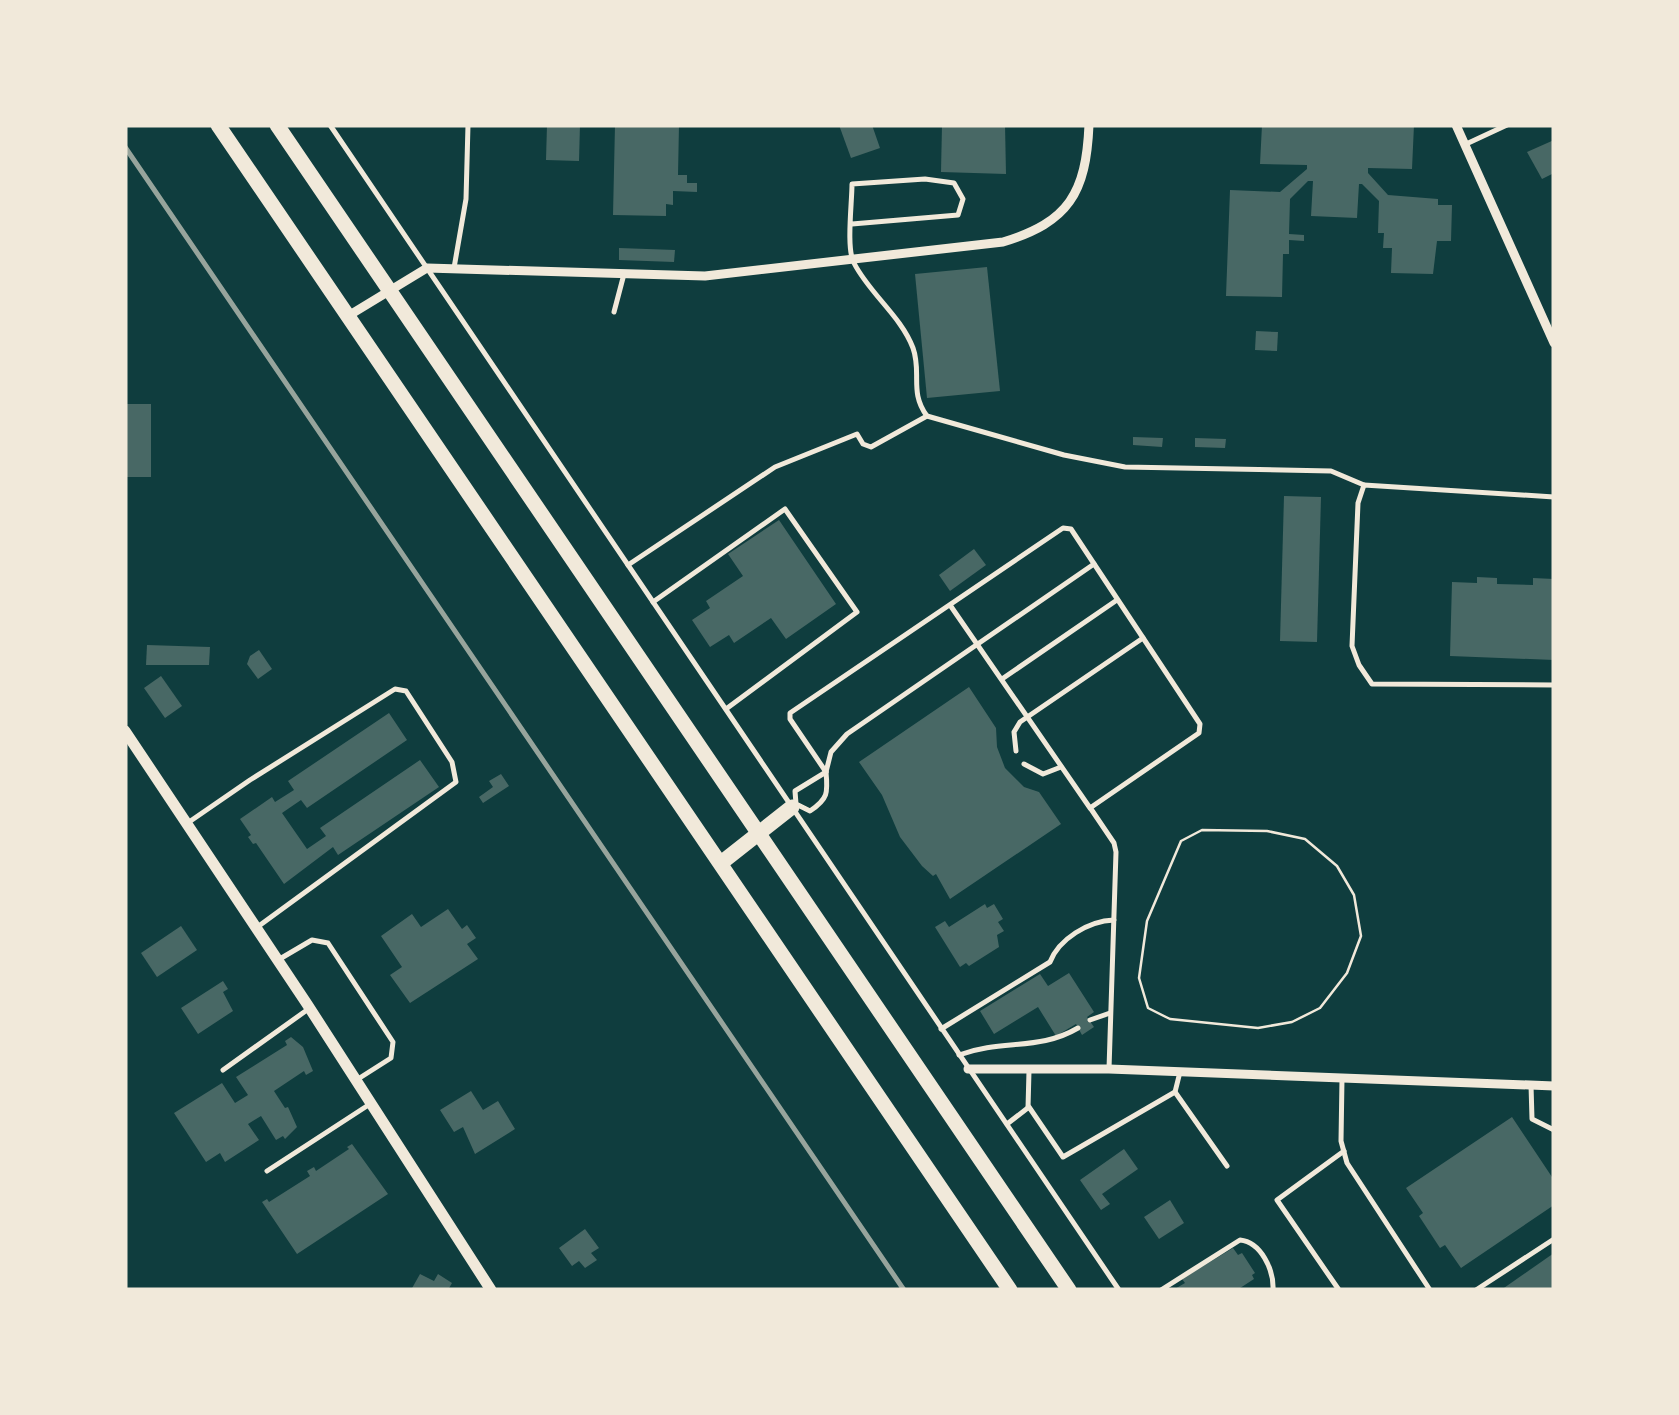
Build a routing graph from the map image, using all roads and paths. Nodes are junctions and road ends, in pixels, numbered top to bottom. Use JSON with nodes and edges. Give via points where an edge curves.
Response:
{"nodes":[{"id":1,"x":218,"y":125,"type":"edge"},
{"id":2,"x":277,"y":125,"type":"edge"},
{"id":3,"x":330,"y":125,"type":"edge"},
{"id":4,"x":468,"y":125,"type":"edge"},
{"id":5,"x":1089,"y":125,"type":"edge"},
{"id":6,"x":1456,"y":125,"type":"edge"},
{"id":7,"x":1507,"y":125,"type":"edge"},
{"id":8,"x":1464,"y":145,"type":"junction"},
{"id":9,"x":852,"y":224,"type":"junction"},
{"id":10,"x":851,"y":260,"type":"junction"},
{"id":11,"x":427,"y":268,"type":"junction"},
{"id":12,"x":454,"y":268,"type":"junction"},
{"id":13,"x":624,"y":274,"type":"junction"},
{"id":14,"x":389,"y":290,"type":"junction"},
{"id":15,"x":614,"y":312,"type":"dead end"},
{"id":16,"x":347,"y":316,"type":"junction"},
{"id":17,"x":1554,"y":343,"type":"edge"},
{"id":18,"x":927,"y":416,"type":"junction"},
{"id":19,"x":1364,"y":486,"type":"junction"},
{"id":20,"x":1554,"y":496,"type":"edge"},
{"id":21,"x":1094,"y":564,"type":"junction"},
{"id":22,"x":628,"y":565,"type":"junction"},
{"id":23,"x":1117,"y":600,"type":"junction"},
{"id":24,"x":654,"y":602,"type":"junction"},
{"id":25,"x":950,"y":605,"type":"junction"},
{"id":26,"x":1142,"y":638,"type":"junction"},
{"id":27,"x":977,"y":644,"type":"junction"},
{"id":28,"x":1002,"y":679,"type":"junction"},
{"id":29,"x":1554,"y":684,"type":"edge"},
{"id":30,"x":726,"y":709,"type":"junction"},
{"id":31,"x":1027,"y":716,"type":"junction"},
{"id":32,"x":125,"y":732,"type":"edge"},
{"id":33,"x":1016,"y":751,"type":"dead end"},
{"id":34,"x":1024,"y":764,"type":"dead end"},
{"id":35,"x":1062,"y":767,"type":"junction"},
{"id":36,"x":826,"y":772,"type":"junction"},
{"id":37,"x":794,"y":805,"type":"junction"},
{"id":38,"x":1090,"y":808,"type":"junction"},
{"id":39,"x":186,"y":824,"type":"junction"},
{"id":40,"x":759,"y":833,"type":"junction"},
{"id":41,"x":721,"y":863,"type":"junction"},
{"id":42,"x":1164,"y":876,"type":"joint"},
{"id":43,"x":1114,"y":920,"type":"junction"},
{"id":44,"x":256,"y":928,"type":"junction"},
{"id":45,"x":278,"y":960,"type":"junction"},
{"id":46,"x":310,"y":1008,"type":"junction"},
{"id":47,"x":1110,"y":1013,"type":"junction"},
{"id":48,"x":1090,"y":1020,"type":"dead end"},
{"id":49,"x":1078,"y":1028,"type":"dead end"},
{"id":50,"x":942,"y":1029,"type":"junction"},
{"id":51,"x":959,"y":1055,"type":"junction"},
{"id":52,"x":968,"y":1068,"type":"junction"},
{"id":53,"x":1030,"y":1069,"type":"junction"},
{"id":54,"x":1108,"y":1069,"type":"junction"},
{"id":55,"x":223,"y":1070,"type":"dead end"},
{"id":56,"x":1180,"y":1072,"type":"junction"},
{"id":57,"x":1342,"y":1078,"type":"junction"},
{"id":58,"x":356,"y":1081,"type":"junction"},
{"id":59,"x":1532,"y":1085,"type":"junction"},
{"id":60,"x":1554,"y":1086,"type":"edge"},
{"id":61,"x":1175,"y":1092,"type":"junction"},
{"id":62,"x":370,"y":1104,"type":"junction"},
{"id":63,"x":1028,"y":1108,"type":"junction"},
{"id":64,"x":1007,"y":1124,"type":"junction"},
{"id":65,"x":1554,"y":1130,"type":"edge"},
{"id":66,"x":1344,"y":1151,"type":"junction"},
{"id":67,"x":1227,"y":1166,"type":"dead end"},
{"id":68,"x":267,"y":1171,"type":"dead end"},
{"id":69,"x":1554,"y":1238,"type":"edge"},
{"id":70,"x":491,"y":1290,"type":"edge"},
{"id":71,"x":1010,"y":1290,"type":"edge"},
{"id":72,"x":1069,"y":1290,"type":"edge"},
{"id":73,"x":1118,"y":1290,"type":"edge"},
{"id":74,"x":1162,"y":1290,"type":"edge"},
{"id":75,"x":1274,"y":1290,"type":"edge"},
{"id":76,"x":1339,"y":1290,"type":"edge"},
{"id":77,"x":1430,"y":1290,"type":"edge"},
{"id":78,"x":1476,"y":1290,"type":"edge"}],
"edges":[{"from":1,"to":16,"type":"main road"},
{"from":2,"to":14,"type":"main road"},
{"from":3,"to":11,"type":"lane"},
{"from":4,"to":12,"type":"lane","via":[[466,200]]},
{"from":5,"to":10,"type":"street","via":[[1088,158],[1075,197],[1032,234]]},
{"from":6,"to":8,"type":"street"},
{"from":7,"to":8,"type":"lane"},
{"from":8,"to":17,"type":"street"},
{"from":9,"to":9,"type":"lane","via":[[852,184],[925,180],[954,184],[963,198],[958,215]]},
{"from":9,"to":10,"type":"lane"},
{"from":10,"to":13,"type":"street","via":[[704,276]]},
{"from":10,"to":18,"type":"lane","via":[[913,349],[917,403]]},
{"from":11,"to":12,"type":"street"},
{"from":11,"to":14,"type":"street"},
{"from":11,"to":22,"type":"lane"},
{"from":12,"to":13,"type":"street"},
{"from":13,"to":15,"type":"lane"},
{"from":14,"to":16,"type":"street"},
{"from":14,"to":40,"type":"main road"},
{"from":16,"to":41,"type":"main road"},
{"from":18,"to":19,"type":"lane","via":[[1125,467],[1331,471]]},
{"from":18,"to":22,"type":"lane","via":[[870,446],[857,434],[776,467]]},
{"from":19,"to":20,"type":"lane"},
{"from":19,"to":29,"type":"lane","via":[[1352,646],[1372,684]]},
{"from":21,"to":23,"type":"lane"},
{"from":21,"to":25,"type":"lane","via":[[1063,528]]},
{"from":21,"to":27,"type":"lane"},
{"from":22,"to":24,"type":"lane"},
{"from":23,"to":26,"type":"lane"},
{"from":23,"to":28,"type":"lane"},
{"from":24,"to":30,"type":"lane"},
{"from":24,"to":30,"type":"lane","via":[[785,509],[857,612]]},
{"from":25,"to":27,"type":"lane"},
{"from":25,"to":36,"type":"lane","via":[[790,712]]},
{"from":26,"to":31,"type":"lane"},
{"from":26,"to":38,"type":"lane","via":[[1201,728]]},
{"from":27,"to":28,"type":"lane"},
{"from":27,"to":36,"type":"lane","via":[[847,734],[831,752]]},
{"from":28,"to":31,"type":"lane"},
{"from":30,"to":37,"type":"lane"},
{"from":31,"to":33,"type":"lane","via":[[1014,732]]},
{"from":31,"to":35,"type":"lane"},
{"from":32,"to":39,"type":"street"},
{"from":34,"to":35,"type":"lane","via":[[1043,774]]},
{"from":35,"to":38,"type":"lane"},
{"from":36,"to":37,"type":"lane","via":[[795,791]]},
{"from":36,"to":37,"type":"lane","via":[[825,801],[810,811]]},
{"from":37,"to":40,"type":"main road"},
{"from":37,"to":50,"type":"lane"},
{"from":38,"to":43,"type":"lane","via":[[1115,847]]},
{"from":39,"to":44,"type":"street"},
{"from":39,"to":44,"type":"lane","via":[[374,700],[406,692],[452,762],[456,782]]},
{"from":40,"to":41,"type":"main road"},
{"from":40,"to":72,"type":"main road"},
{"from":41,"to":71,"type":"main road"},
{"from":42,"to":42,"type":"path","via":[[1147,921],[1139,978],[1148,1008],[1170,1019],[1258,1028],[1320,1008],[1347,973],[1361,936],[1354,895],[1337,866],[1305,839],[1202,830],[1181,842]]},
{"from":43,"to":47,"type":"lane"},
{"from":43,"to":50,"type":"lane","via":[[1096,921],[1055,949],[1050,962]]},
{"from":44,"to":45,"type":"street"},
{"from":45,"to":46,"type":"street"},
{"from":45,"to":58,"type":"lane","via":[[312,940],[328,944],[393,1042],[391,1058]]},
{"from":46,"to":55,"type":"lane"},
{"from":46,"to":58,"type":"street"},
{"from":47,"to":48,"type":"lane"},
{"from":47,"to":54,"type":"lane"},
{"from":49,"to":51,"type":"lane","via":[[1051,1042],[985,1046]]},
{"from":50,"to":51,"type":"lane"},
{"from":51,"to":52,"type":"lane"},
{"from":52,"to":53,"type":"street"},
{"from":52,"to":64,"type":"lane"},
{"from":53,"to":54,"type":"street"},
{"from":53,"to":63,"type":"lane"},
{"from":54,"to":56,"type":"street"},
{"from":56,"to":57,"type":"street"},
{"from":56,"to":61,"type":"lane"},
{"from":57,"to":59,"type":"street"},
{"from":57,"to":66,"type":"lane"},
{"from":58,"to":62,"type":"street"},
{"from":59,"to":60,"type":"street"},
{"from":59,"to":65,"type":"lane","via":[[1532,1119]]},
{"from":61,"to":63,"type":"lane","via":[[1064,1157]]},
{"from":61,"to":67,"type":"lane"},
{"from":62,"to":68,"type":"lane"},
{"from":62,"to":70,"type":"street"},
{"from":63,"to":64,"type":"lane"},
{"from":64,"to":73,"type":"lane"},
{"from":66,"to":76,"type":"lane","via":[[1276,1200]]},
{"from":66,"to":77,"type":"lane"},
{"from":69,"to":78,"type":"lane"},
{"from":74,"to":75,"type":"lane","via":[[1240,1240],[1255,1246]]}]}
